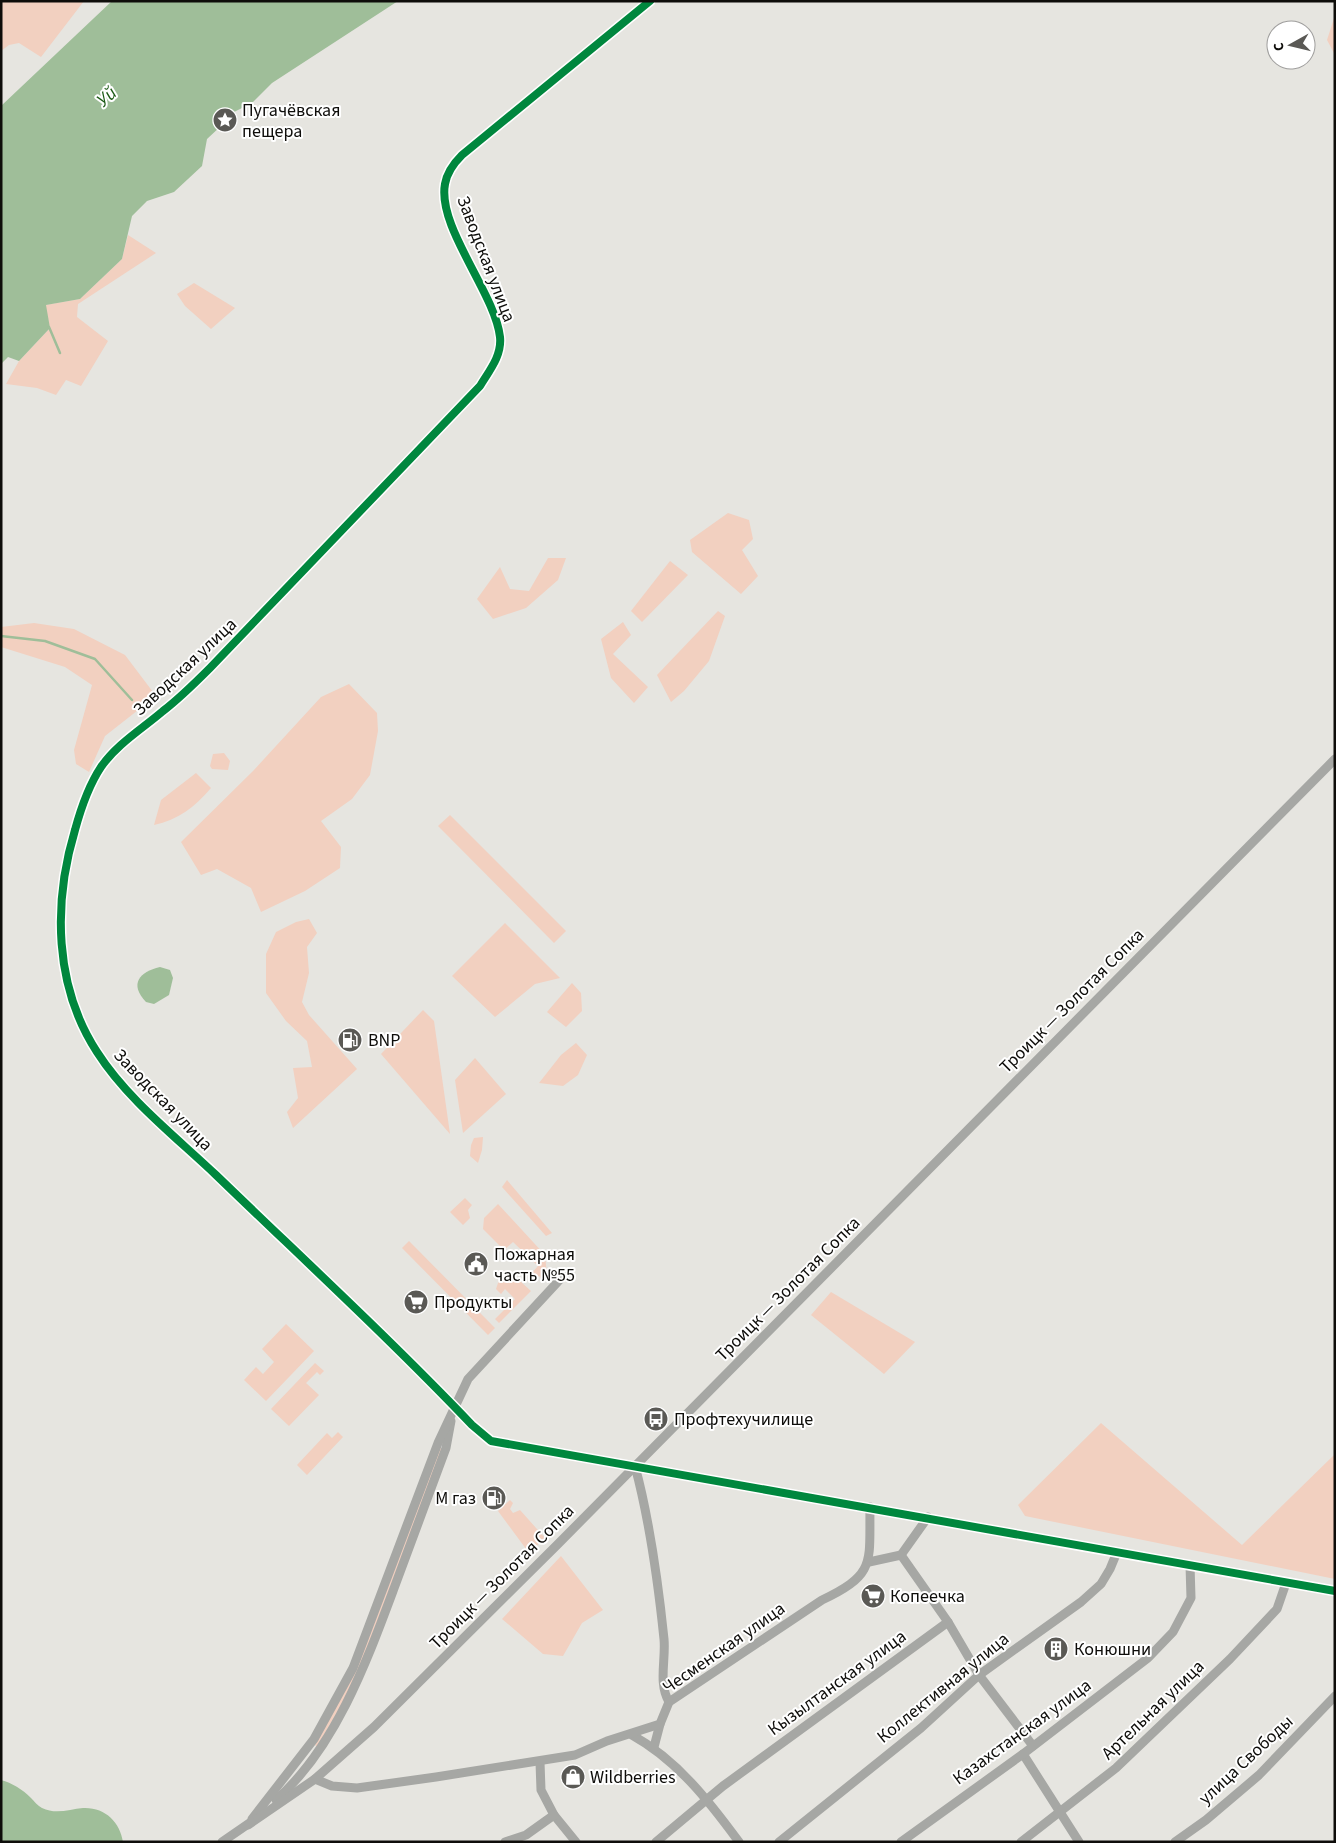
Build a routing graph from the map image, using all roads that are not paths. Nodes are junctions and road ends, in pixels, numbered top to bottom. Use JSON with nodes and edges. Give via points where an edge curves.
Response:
{"nodes":[{"id":1,"x":650,"y":1,"type":"edge"},
{"id":2,"x":1335,"y":759,"type":"edge"},
{"id":3,"x":566,"y":1273,"type":"dead end"},
{"id":4,"x":454,"y":1406,"type":"junction"},
{"id":5,"x":635,"y":1466,"type":"junction"},
{"id":6,"x":870,"y":1507,"type":"junction"},
{"id":7,"x":928,"y":1517,"type":"junction"},
{"id":8,"x":1117,"y":1552,"type":"junction"},
{"id":9,"x":901,"y":1555,"type":"junction"},
{"id":10,"x":868,"y":1562,"type":"junction"},
{"id":11,"x":1190,"y":1565,"type":"junction"},
{"id":12,"x":1286,"y":1583,"type":"junction"},
{"id":13,"x":1335,"y":1591,"type":"edge"},
{"id":14,"x":948,"y":1622,"type":"junction"},
{"id":15,"x":980,"y":1675,"type":"junction"},
{"id":16,"x":1335,"y":1696,"type":"edge"},
{"id":17,"x":669,"y":1702,"type":"junction"},
{"id":18,"x":660,"y":1724,"type":"junction"},
{"id":19,"x":632,"y":1735,"type":"junction"},
{"id":20,"x":1033,"y":1746,"type":"junction"},
{"id":21,"x":654,"y":1747,"type":"junction"},
{"id":22,"x":1023,"y":1754,"type":"junction"},
{"id":23,"x":540,"y":1762,"type":"junction"},
{"id":24,"x":315,"y":1779,"type":"junction"},
{"id":25,"x":709,"y":1800,"type":"junction"},
{"id":26,"x":1060,"y":1810,"type":"junction"},
{"id":27,"x":554,"y":1815,"type":"junction"},
{"id":28,"x":248,"y":1825,"type":"junction"},
{"id":29,"x":222,"y":1842,"type":"edge"},
{"id":30,"x":505,"y":1842,"type":"edge"},
{"id":31,"x":576,"y":1842,"type":"edge"},
{"id":32,"x":656,"y":1842,"type":"edge"},
{"id":33,"x":739,"y":1842,"type":"edge"},
{"id":34,"x":779,"y":1842,"type":"edge"},
{"id":35,"x":901,"y":1842,"type":"edge"},
{"id":36,"x":1020,"y":1842,"type":"edge"},
{"id":37,"x":1079,"y":1842,"type":"edge"},
{"id":38,"x":1175,"y":1842,"type":"edge"}],
"edges":[{"from":1,"to":4,"type":"street","name":"Заводская улица","via":[[454,164],[445,184],[444,199],[450,220],[495,320],[500,338],[495,363],[480,386],[210,668],[112,752],[100,768],[86,798],[68,854],[63,883],[60,944],[67,980],[74,1004],[97,1053],[143,1107]]},
{"from":2,"to":5,"type":"street","name":"Троицк — Золотая Сопка"},
{"from":3,"to":4,"type":"street","via":[[468,1379]]},
{"from":4,"to":5,"type":"street","name":"Заводская улица","via":[[491,1441]]},
{"from":4,"to":28,"type":"street","via":[[354,1668],[314,1739]]},
{"from":5,"to":6,"type":"street","name":"Заводская улица"},
{"from":5,"to":17,"type":"street","via":[[650,1534],[664,1641],[663,1692]]},
{"from":5,"to":24,"type":"street","name":"Троицк — Золотая Сопка","via":[[374,1727]]},
{"from":6,"to":7,"type":"street","name":"Заводская улица"},
{"from":6,"to":10,"type":"street"},
{"from":7,"to":8,"type":"street","name":"Заводская улица"},
{"from":7,"to":9,"type":"street"},
{"from":8,"to":11,"type":"street","name":"Заводская улица"},
{"from":8,"to":15,"type":"street","name":"Коллективная улица","via":[[1101,1584],[1081,1602]]},
{"from":9,"to":10,"type":"street"},
{"from":9,"to":14,"type":"street"},
{"from":10,"to":17,"type":"street","name":"Чесменская улица","via":[[859,1578]]},
{"from":11,"to":12,"type":"street","name":"Заводская улица"},
{"from":11,"to":20,"type":"street","name":"Казахстанская улица","via":[[1191,1598],[1173,1632],[1148,1658]]},
{"from":12,"to":13,"type":"street","name":"Заводская улица"},
{"from":12,"to":26,"type":"street","name":"Артельная улица","via":[[1277,1609],[1230,1659],[1116,1768]]},
{"from":14,"to":15,"type":"street"},
{"from":14,"to":25,"type":"street","name":"Кызылтанская улица","via":[[723,1786]]},
{"from":15,"to":20,"type":"street"},
{"from":15,"to":34,"type":"street","name":"Коллективная улица","via":[[921,1728]]},
{"from":16,"to":38,"type":"street","name":"улица Свободы","via":[[1258,1775]]},
{"from":17,"to":18,"type":"street","name":"Чесменская улица"},
{"from":18,"to":19,"type":"street"},
{"from":18,"to":21,"type":"street","name":"Чесменская улица"},
{"from":19,"to":21,"type":"street"},
{"from":19,"to":23,"type":"street","via":[[607,1741],[575,1755]]},
{"from":20,"to":22,"type":"street","name":"Казахстанская улица"},
{"from":21,"to":25,"type":"street"},
{"from":22,"to":26,"type":"street"},
{"from":22,"to":35,"type":"street","name":"Казахстанская улица"},
{"from":23,"to":24,"type":"street","via":[[357,1788],[332,1786]]},
{"from":23,"to":27,"type":"street","via":[[540,1790]]},
{"from":24,"to":28,"type":"street","name":"Троицк — Золотая Сопка"},
{"from":25,"to":32,"type":"street","name":"Кызылтанская улица"},
{"from":25,"to":33,"type":"street"},
{"from":26,"to":36,"type":"street","name":"Артельная улица"},
{"from":26,"to":37,"type":"street"},
{"from":27,"to":30,"type":"street","via":[[526,1835]]},
{"from":27,"to":31,"type":"street"},
{"from":28,"to":29,"type":"street","name":"Троицк — Золотая Сопка"}]}
